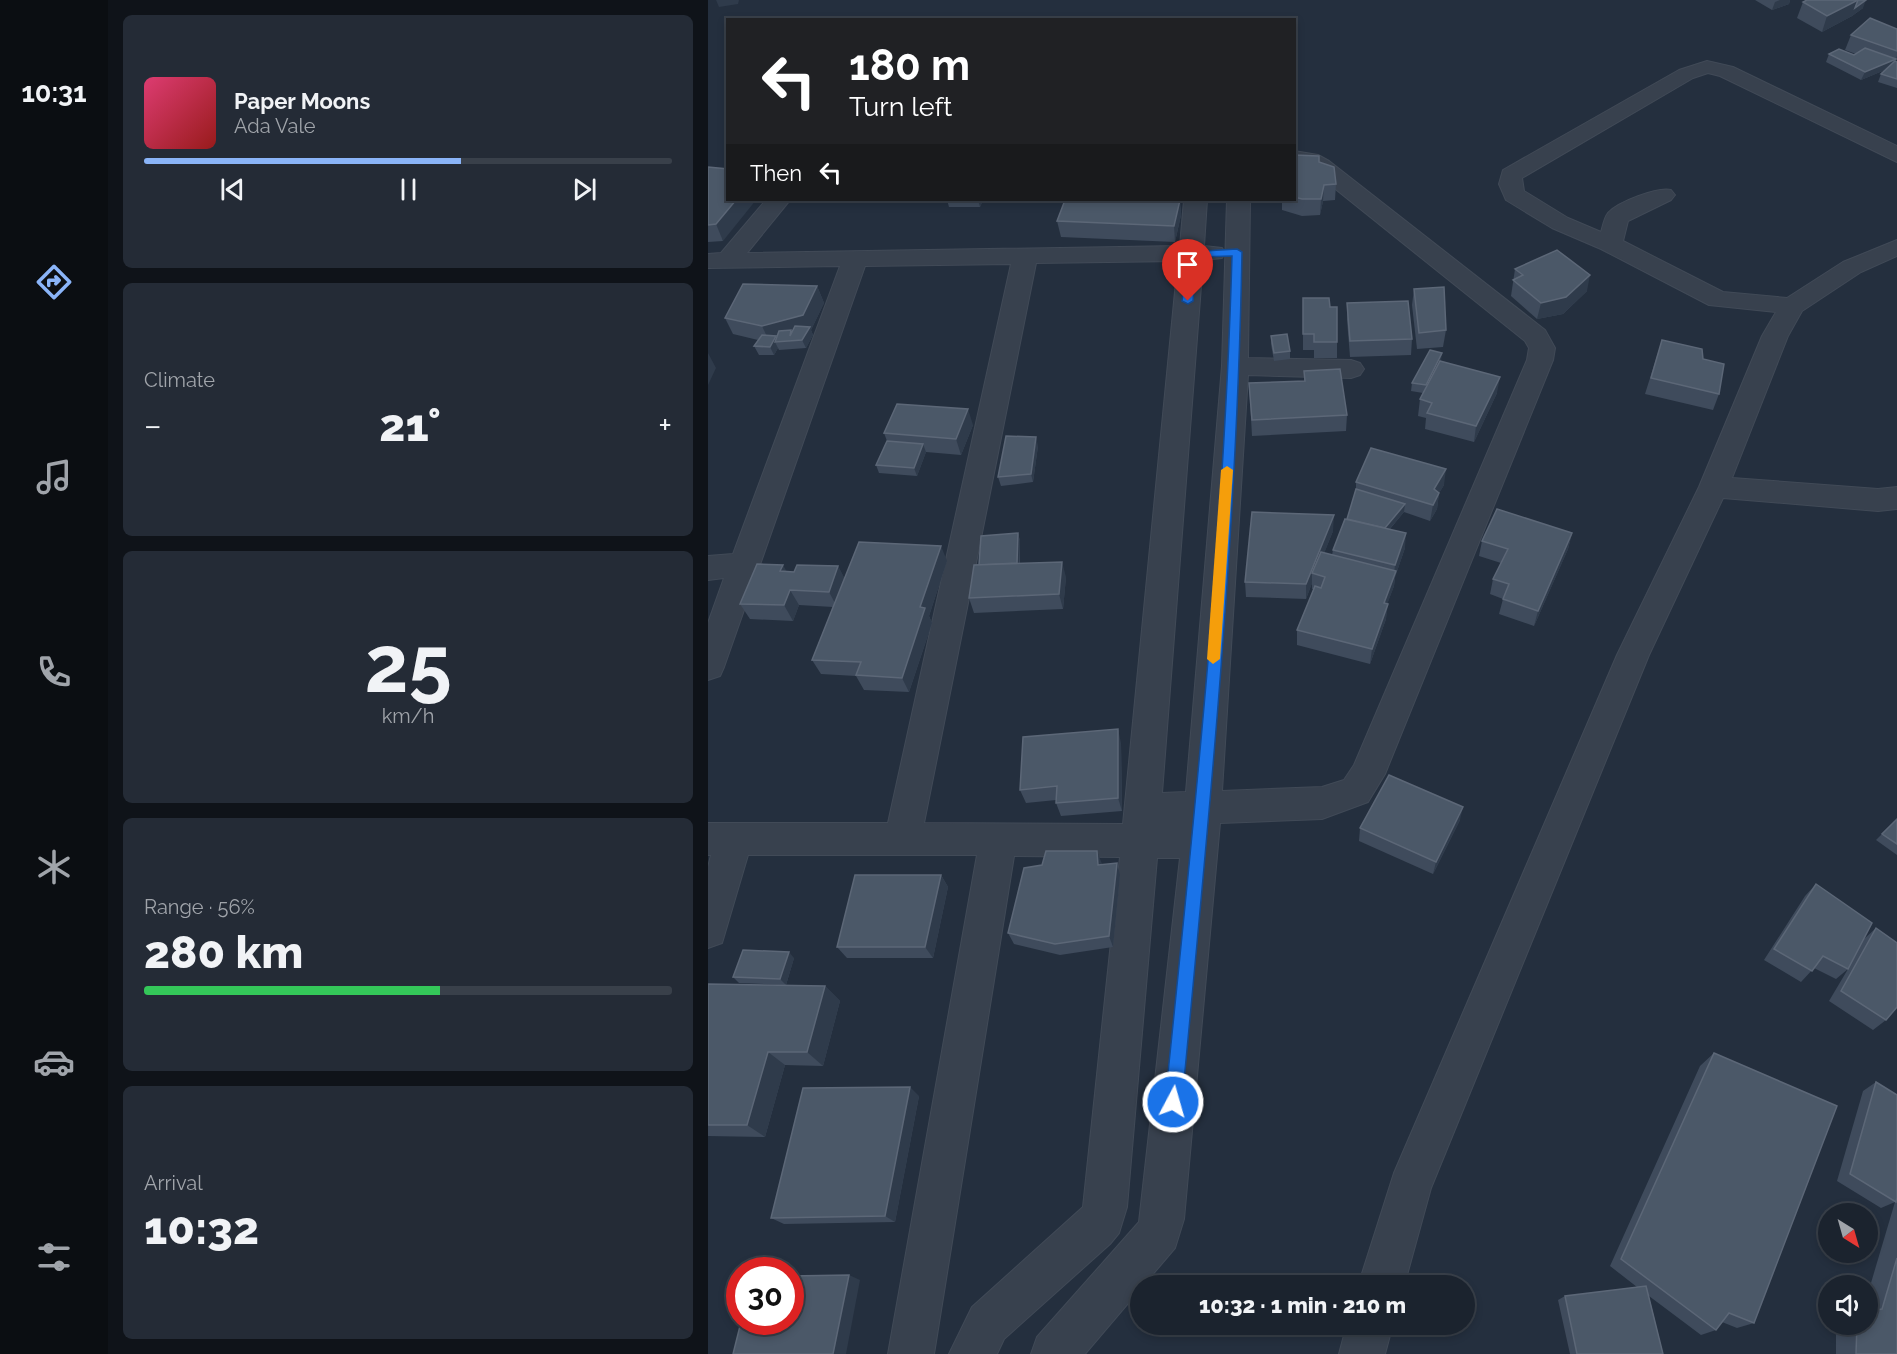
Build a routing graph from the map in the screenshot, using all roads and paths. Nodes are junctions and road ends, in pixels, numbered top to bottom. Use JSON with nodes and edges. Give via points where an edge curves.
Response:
{"nodes":[{"id":1,"x":1897,"y":155,"type":"edge"},
{"id":2,"x":1296,"y":158,"type":"edge"},
{"id":3,"x":1664,"y":195,"type":"dead end"},
{"id":4,"x":777,"y":201,"type":"edge"},
{"id":5,"x":1196,"y":201,"type":"edge"},
{"id":6,"x":1239,"y":201,"type":"edge"},
{"id":7,"x":1610,"y":244,"type":"junction"},
{"id":8,"x":1237,"y":252,"type":"junction"},
{"id":9,"x":1891,"y":253,"type":"edge"},
{"id":10,"x":1192,"y":254,"type":"junction"},
{"id":11,"x":1025,"y":256,"type":"junction"},
{"id":12,"x":855,"y":260,"type":"junction"},
{"id":13,"x":718,"y":261,"type":"edge"},
{"id":14,"x":1792,"y":306,"type":"junction"},
{"id":15,"x":1235,"y":366,"type":"junction"},
{"id":16,"x":1351,"y":369,"type":"dead end"},
{"id":17,"x":1714,"y":487,"type":"junction"},
{"id":18,"x":1897,"y":498,"type":"edge"},
{"id":19,"x":747,"y":566,"type":"junction"},
{"id":20,"x":708,"y":568,"type":"edge"},
{"id":21,"x":708,"y":667,"type":"edge"},
{"id":22,"x":1200,"y":825,"type":"junction"},
{"id":23,"x":1141,"y":826,"type":"junction"},
{"id":24,"x":998,"y":838,"type":"junction"},
{"id":25,"x":903,"y":839,"type":"junction"},
{"id":26,"x":721,"y":840,"type":"edge"},
{"id":27,"x":708,"y":930,"type":"edge"},
{"id":28,"x":1384,"y":1275,"type":"edge"},
{"id":29,"x":1367,"y":1335,"type":"edge"},
{"id":30,"x":911,"y":1354,"type":"edge"},
{"id":31,"x":972,"y":1354,"type":"edge"},
{"id":32,"x":1054,"y":1354,"type":"edge"},
{"id":33,"x":1362,"y":1354,"type":"edge"}],
"edges":[{"from":1,"to":7,"type":"street","via":[[1726,71],[1696,71],[1511,175],[1514,195],[1560,223]]},
{"from":2,"to":22,"type":"street","via":[[1321,166],[1536,336],[1542,348],[1368,774],[1356,791],[1322,803]]},
{"from":3,"to":7,"type":"street","via":[[1617,218]]},
{"from":4,"to":13,"type":"street"},
{"from":5,"to":10,"type":"street"},
{"from":6,"to":8,"type":"street"},
{"from":7,"to":14,"type":"street","via":[[1718,299]]},
{"from":8,"to":10,"type":"street"},
{"from":8,"to":15,"type":"street"},
{"from":9,"to":14,"type":"street","via":[[1852,267]]},
{"from":10,"to":11,"type":"street"},
{"from":10,"to":23,"type":"street"},
{"from":11,"to":12,"type":"street"},
{"from":11,"to":25,"type":"street"},
{"from":12,"to":13,"type":"street"},
{"from":12,"to":19,"type":"street"},
{"from":14,"to":17,"type":"street","via":[[1775,336]]},
{"from":15,"to":16,"type":"street"},
{"from":15,"to":22,"type":"street"},
{"from":17,"to":18,"type":"street","via":[[1878,500]]},
{"from":17,"to":28,"type":"street","via":[[1633,655],[1413,1177]]},
{"from":19,"to":20,"type":"street"},
{"from":19,"to":21,"type":"street"},
{"from":22,"to":23,"type":"street"},
{"from":22,"to":32,"type":"street","via":[[1159,1232]]},
{"from":23,"to":24,"type":"street"},
{"from":23,"to":31,"type":"street","via":[[1102,1217],[988,1323]]},
{"from":24,"to":25,"type":"street"},
{"from":24,"to":30,"type":"street"},
{"from":25,"to":26,"type":"street"},
{"from":26,"to":27,"type":"street"},
{"from":29,"to":33,"type":"street"}]}
